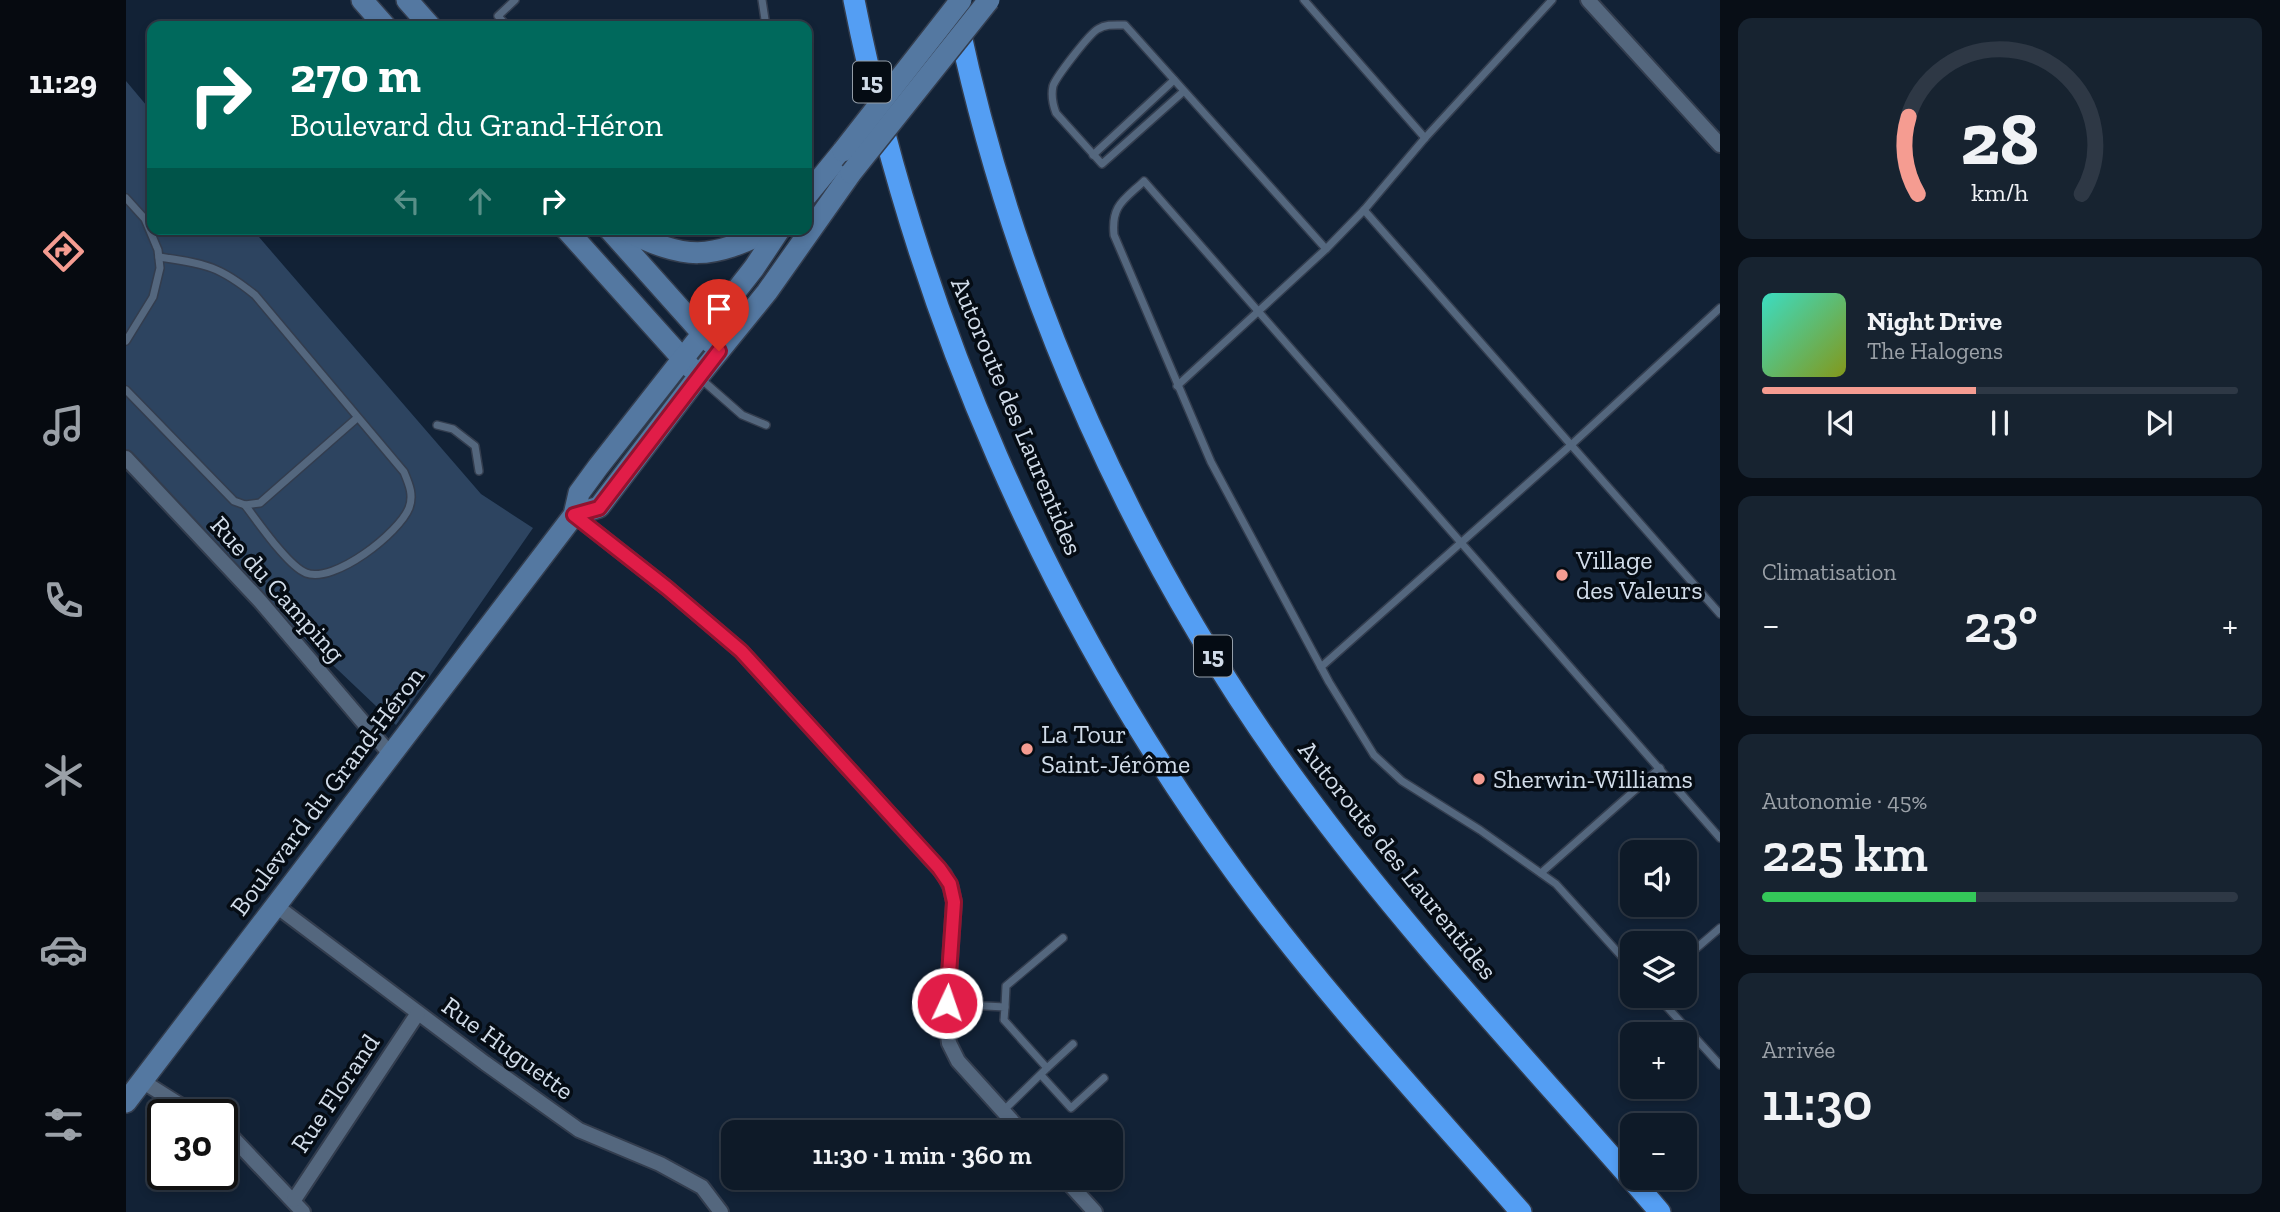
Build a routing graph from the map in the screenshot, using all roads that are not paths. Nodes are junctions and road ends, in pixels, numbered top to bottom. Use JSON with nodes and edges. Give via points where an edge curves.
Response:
{"nodes":[{"id":1,"x":362,"y":0,"type":"edge"},
{"id":2,"x":407,"y":0,"type":"edge"},
{"id":3,"x":515,"y":0,"type":"edge"},
{"id":4,"x":762,"y":0,"type":"edge"},
{"id":5,"x":854,"y":0,"type":"edge"},
{"id":6,"x":953,"y":0,"type":"edge"},
{"id":7,"x":961,"y":0,"type":"edge"},
{"id":8,"x":989,"y":0,"type":"edge"},
{"id":9,"x":1304,"y":0,"type":"edge"},
{"id":10,"x":1552,"y":0,"type":"edge"},
{"id":11,"x":1588,"y":0,"type":"edge"},
{"id":12,"x":381,"y":21,"type":"edge"},
{"id":13,"x":426,"y":21,"type":"edge"},
{"id":14,"x":502,"y":21,"type":"edge"},
{"id":15,"x":765,"y":21,"type":"edge"},
{"id":16,"x":1174,"y":80,"type":"junction"},
{"id":17,"x":1184,"y":92,"type":"junction"},
{"id":18,"x":1425,"y":138,"type":"junction"},
{"id":19,"x":1720,"y":145,"type":"edge"},
{"id":20,"x":1093,"y":155,"type":"junction"},
{"id":21,"x":812,"y":189,"type":"edge"},
{"id":22,"x":126,"y":198,"type":"edge"},
{"id":23,"x":1364,"y":210,"type":"junction"},
{"id":24,"x":147,"y":224,"type":"edge"},
{"id":25,"x":812,"y":228,"type":"edge"},
{"id":26,"x":151,"y":235,"type":"edge"},
{"id":27,"x":571,"y":235,"type":"edge"},
{"id":28,"x":614,"y":235,"type":"edge"},
{"id":29,"x":636,"y":235,"type":"edge"},
{"id":30,"x":760,"y":235,"type":"edge"},
{"id":31,"x":776,"y":235,"type":"edge"},
{"id":32,"x":807,"y":235,"type":"edge"},
{"id":33,"x":1326,"y":249,"type":"junction"},
{"id":34,"x":159,"y":257,"type":"junction"},
{"id":35,"x":1720,"y":307,"type":"edge"},
{"id":36,"x":1259,"y":311,"type":"junction"},
{"id":37,"x":702,"y":333,"type":"junction"},
{"id":38,"x":126,"y":341,"type":"edge"},
{"id":39,"x":719,"y":351,"type":"junction"},
{"id":40,"x":681,"y":358,"type":"junction"},
{"id":41,"x":698,"y":376,"type":"junction"},
{"id":42,"x":1177,"y":386,"type":"junction"},
{"id":43,"x":126,"y":390,"type":"edge"},
{"id":44,"x":357,"y":418,"type":"junction"},
{"id":45,"x":437,"y":425,"type":"dead end"},
{"id":46,"x":766,"y":425,"type":"dead end"},
{"id":47,"x":1571,"y":445,"type":"junction"},
{"id":48,"x":126,"y":458,"type":"edge"},
{"id":49,"x":480,"y":471,"type":"dead end"},
{"id":50,"x":245,"y":505,"type":"junction"},
{"id":51,"x":574,"y":515,"type":"junction"},
{"id":52,"x":1462,"y":542,"type":"junction"},
{"id":53,"x":1720,"y":614,"type":"edge"},
{"id":54,"x":1321,"y":667,"type":"junction"},
{"id":55,"x":391,"y":755,"type":"junction"},
{"id":56,"x":1660,"y":768,"type":"junction"},
{"id":57,"x":1720,"y":838,"type":"edge"},
{"id":58,"x":1541,"y":873,"type":"junction"},
{"id":59,"x":275,"y":905,"type":"junction"},
{"id":60,"x":1720,"y":928,"type":"edge"},
{"id":61,"x":1063,"y":938,"type":"dead end"},
{"id":62,"x":1697,"y":948,"type":"edge"},
{"id":63,"x":1620,"y":955,"type":"edge"},
{"id":64,"x":947,"y":1003,"type":"junction"},
{"id":65,"x":1004,"y":1007,"type":"junction"},
{"id":66,"x":1668,"y":1008,"type":"edge"},
{"id":67,"x":418,"y":1013,"type":"junction"},
{"id":68,"x":1073,"y":1044,"type":"dead end"},
{"id":69,"x":1720,"y":1065,"type":"edge"},
{"id":70,"x":1047,"y":1068,"type":"junction"},
{"id":71,"x":1041,"y":1075,"type":"junction"},
{"id":72,"x":1104,"y":1078,"type":"dead end"},
{"id":73,"x":142,"y":1081,"type":"junction"},
{"id":74,"x":171,"y":1099,"type":"edge"},
{"id":75,"x":126,"y":1102,"type":"edge"},
{"id":76,"x":1003,"y":1111,"type":"junction"},
{"id":77,"x":1012,"y":1120,"type":"edge"},
{"id":78,"x":238,"y":1143,"type":"edge"},
{"id":79,"x":1075,"y":1190,"type":"edge"},
{"id":80,"x":293,"y":1200,"type":"junction"},
{"id":81,"x":303,"y":1212,"type":"edge"},
{"id":82,"x":721,"y":1212,"type":"edge"},
{"id":83,"x":1095,"y":1212,"type":"edge"},
{"id":84,"x":1521,"y":1212,"type":"edge"},
{"id":85,"x":1660,"y":1212,"type":"edge"}],
"edges":[{"from":1,"to":12,"type":"street"},
{"from":2,"to":13,"type":"street"},
{"from":3,"to":14,"type":"lane","via":[[498,16]]},
{"from":4,"to":15,"type":"lane"},
{"from":5,"to":84,"type":"highway","name":"Autoroute des Laurentides","number":"15","via":[[899,185],[948,333],[1033,537],[1086,638],[1173,782],[1266,914]]},
{"from":6,"to":85,"type":"highway","name":"Autoroute des Laurentides","number":"15","via":[[989,147],[1051,327],[1129,504],[1211,654],[1285,766],[1359,864]]},
{"from":7,"to":21,"type":"street","bridge":true},
{"from":8,"to":25,"type":"street","name":"Boulevard du Grand-Héron","bridge":true},
{"from":9,"to":18,"type":"lane"},
{"from":10,"to":18,"type":"lane"},
{"from":11,"to":19,"type":"street"},
{"from":16,"to":17,"type":"lane"},
{"from":16,"to":20,"type":"lane"},
{"from":16,"to":20,"type":"lane","via":[[1125,25],[1112,24],[1090,35],[1054,84],[1052,104]]},
{"from":17,"to":20,"type":"lane","via":[[1102,164]]},
{"from":17,"to":33,"type":"lane"},
{"from":18,"to":23,"type":"lane"},
{"from":22,"to":24,"type":"lane"},
{"from":23,"to":33,"type":"lane"},
{"from":23,"to":47,"type":"lane"},
{"from":26,"to":34,"type":"lane"},
{"from":27,"to":40,"type":"street"},
{"from":28,"to":37,"type":"street"},
{"from":29,"to":30,"type":"street","via":[[663,248],[694,254],[738,246]]},
{"from":31,"to":37,"type":"street","name":"Boulevard du Grand-Héron"},
{"from":32,"to":39,"type":"street","name":"Boulevard du Grand-Héron","bridge":true},
{"from":33,"to":36,"type":"lane"},
{"from":34,"to":38,"type":"lane","via":[[153,297]]},
{"from":34,"to":44,"type":"lane","via":[[206,264],[255,295]]},
{"from":35,"to":47,"type":"lane"},
{"from":36,"to":42,"type":"lane"},
{"from":36,"to":42,"type":"lane","via":[[1144,181],[1115,207],[1114,235]]},
{"from":36,"to":52,"type":"lane"},
{"from":37,"to":39,"type":"street"},
{"from":37,"to":40,"type":"street","name":"Boulevard du Grand-Héron"},
{"from":39,"to":41,"type":"street","name":"Boulevard du Grand-Héron"},
{"from":40,"to":41,"type":"street"},
{"from":40,"to":51,"type":"street","name":"Boulevard du Grand-Héron","via":[[579,493]]},
{"from":41,"to":46,"type":"lane","via":[[743,415]]},
{"from":41,"to":51,"type":"street","name":"Boulevard du Grand-Héron","via":[[599,508]]},
{"from":42,"to":54,"type":"lane","via":[[1211,462]]},
{"from":43,"to":50,"type":"lane","via":[[234,501]]},
{"from":44,"to":50,"type":"lane","via":[[260,503]]},
{"from":44,"to":50,"type":"lane","via":[[404,472],[412,491],[401,523],[351,565],[324,575],[307,574],[294,566]]},
{"from":45,"to":49,"type":"lane","via":[[453,429],[475,446]]},
{"from":47,"to":52,"type":"lane"},
{"from":47,"to":53,"type":"lane"},
{"from":48,"to":55,"type":"street","name":"Rue du Camping","via":[[260,601]]},
{"from":51,"to":55,"type":"street","name":"Boulevard du Grand-Héron"},
{"from":51,"to":64,"type":"street","via":[[741,651],[939,868],[950,884],[954,902]]},
{"from":52,"to":54,"type":"lane"},
{"from":52,"to":56,"type":"lane"},
{"from":54,"to":58,"type":"lane","via":[[1385,767]]},
{"from":55,"to":59,"type":"street","name":"Boulevard du Grand-Héron"},
{"from":56,"to":57,"type":"lane"},
{"from":56,"to":58,"type":"lane"},
{"from":58,"to":63,"type":"lane"},
{"from":59,"to":67,"type":"street","name":"Rue Huguette"},
{"from":59,"to":73,"type":"street","name":"Boulevard du Grand-Héron"},
{"from":60,"to":62,"type":"lane"},
{"from":61,"to":65,"type":"lane","via":[[1006,986]]},
{"from":64,"to":65,"type":"lane"},
{"from":64,"to":76,"type":"street","via":[[952,1052]]},
{"from":65,"to":70,"type":"lane","via":[[1004,1020]]},
{"from":66,"to":69,"type":"lane"},
{"from":67,"to":80,"type":"street","name":"Rue Florand"},
{"from":67,"to":82,"type":"street","name":"Rue Huguette","via":[[579,1130],[702,1187]]},
{"from":68,"to":70,"type":"lane"},
{"from":70,"to":71,"type":"lane"},
{"from":71,"to":72,"type":"lane","via":[[1071,1108]]},
{"from":71,"to":76,"type":"lane"},
{"from":73,"to":74,"type":"street"},
{"from":73,"to":75,"type":"street","name":"Boulevard du Grand-Héron"},
{"from":76,"to":77,"type":"street"},
{"from":78,"to":80,"type":"street"},
{"from":79,"to":83,"type":"street"},
{"from":80,"to":81,"type":"street"}]}
